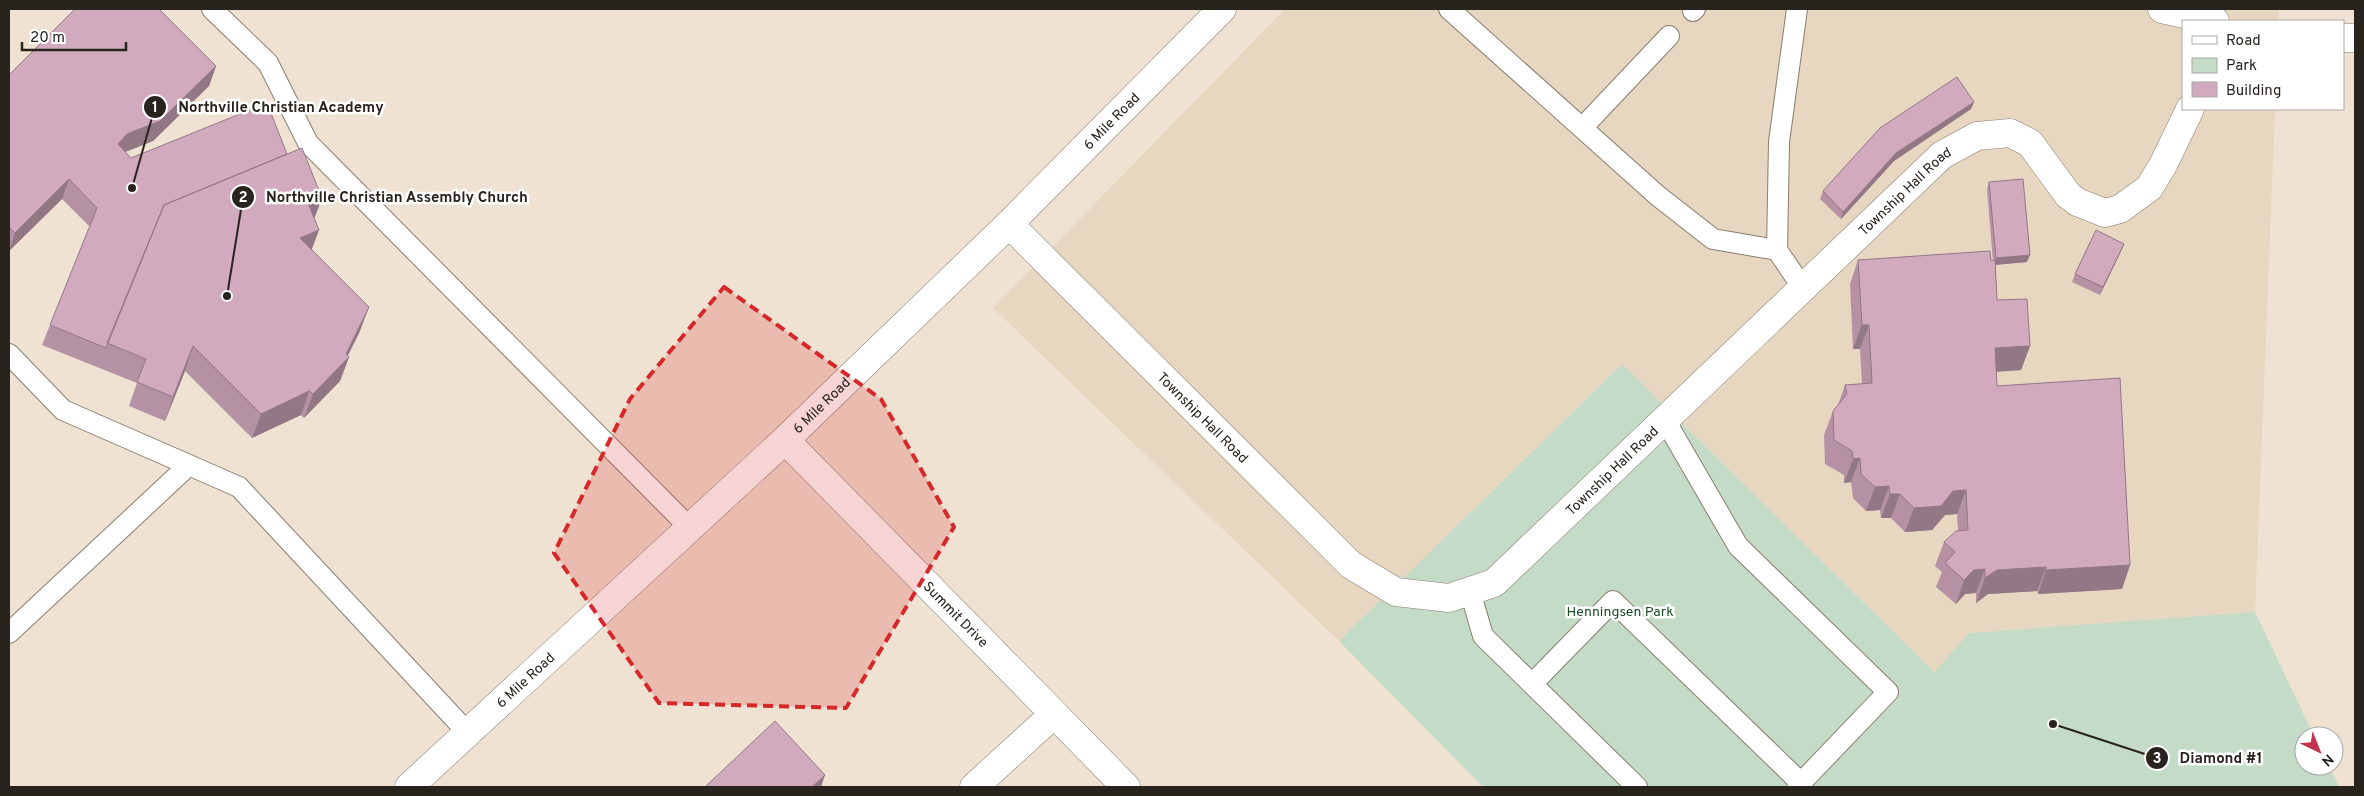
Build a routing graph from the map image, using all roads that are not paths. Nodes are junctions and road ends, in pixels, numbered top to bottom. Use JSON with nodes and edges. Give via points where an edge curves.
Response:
{"nodes":[{"id":1,"x":212,"y":9,"type":"edge"},
{"id":2,"x":1222,"y":9,"type":"edge"},
{"id":3,"x":1450,"y":9,"type":"edge"},
{"id":4,"x":1797,"y":9,"type":"edge"},
{"id":5,"x":2162,"y":9,"type":"edge"},
{"id":6,"x":2204,"y":20,"type":"edge"},
{"id":7,"x":1669,"y":36,"type":"dead end"},
{"id":8,"x":2190,"y":110,"type":"edge"},
{"id":9,"x":1582,"y":128,"type":"junction"},
{"id":10,"x":1009,"y":224,"type":"junction"},
{"id":11,"x":1778,"y":250,"type":"junction"},
{"id":12,"x":1803,"y":288,"type":"junction"},
{"id":13,"x":9,"y":354,"type":"edge"},
{"id":14,"x":1665,"y":420,"type":"junction"},
{"id":15,"x":786,"y":440,"type":"junction"},
{"id":16,"x":189,"y":465,"type":"junction"},
{"id":17,"x":690,"y":528,"type":"junction"},
{"id":18,"x":1470,"y":591,"type":"junction"},
{"id":19,"x":9,"y":633,"type":"edge"},
{"id":20,"x":1532,"y":684,"type":"junction"},
{"id":21,"x":1054,"y":714,"type":"junction"},
{"id":22,"x":468,"y":733,"type":"junction"},
{"id":23,"x":1799,"y":785,"type":"edge"},
{"id":24,"x":409,"y":787,"type":"edge"},
{"id":25,"x":974,"y":787,"type":"edge"},
{"id":26,"x":1126,"y":787,"type":"edge"},
{"id":27,"x":1637,"y":787,"type":"edge"}],
"edges":[{"from":1,"to":17,"type":"lane","via":[[268,63],[308,143]]},
{"from":2,"to":10,"type":"street","name":"6 Mile Road"},
{"from":3,"to":9,"type":"lane"},
{"from":4,"to":11,"type":"lane","via":[[1779,142]]},
{"from":5,"to":6,"type":"street"},
{"from":7,"to":9,"type":"lane"},
{"from":8,"to":12,"type":"street","name":"Township Hall Road","via":[[2150,188],[2120,209],[2105,213],[2077,202],[2068,194],[2030,143],[2010,132],[1977,136],[1942,155]]},
{"from":9,"to":11,"type":"lane","via":[[1658,196],[1713,239]]},
{"from":10,"to":15,"type":"street","name":"6 Mile Road"},
{"from":10,"to":18,"type":"street","name":"Township Hall Road","via":[[1351,565],[1396,592],[1450,598]]},
{"from":11,"to":12,"type":"lane"},
{"from":12,"to":14,"type":"street","name":"Township Hall Road"},
{"from":13,"to":16,"type":"lane","via":[[63,410]]},
{"from":14,"to":18,"type":"street","name":"Township Hall Road","via":[[1494,583]]},
{"from":14,"to":23,"type":"lane","via":[[1738,546],[1888,692]]},
{"from":15,"to":17,"type":"street","name":"6 Mile Road"},
{"from":15,"to":21,"type":"street","name":"Summit Drive"},
{"from":16,"to":19,"type":"lane"},
{"from":16,"to":22,"type":"lane","via":[[239,487]]},
{"from":17,"to":22,"type":"street","name":"6 Mile Road"},
{"from":18,"to":20,"type":"lane","via":[[1483,636]]},
{"from":20,"to":23,"type":"lane","via":[[1613,601]]},
{"from":20,"to":27,"type":"lane"},
{"from":21,"to":25,"type":"street"},
{"from":21,"to":26,"type":"street","name":"Summit Drive"},
{"from":22,"to":24,"type":"street","name":"6 Mile Road"}]}
